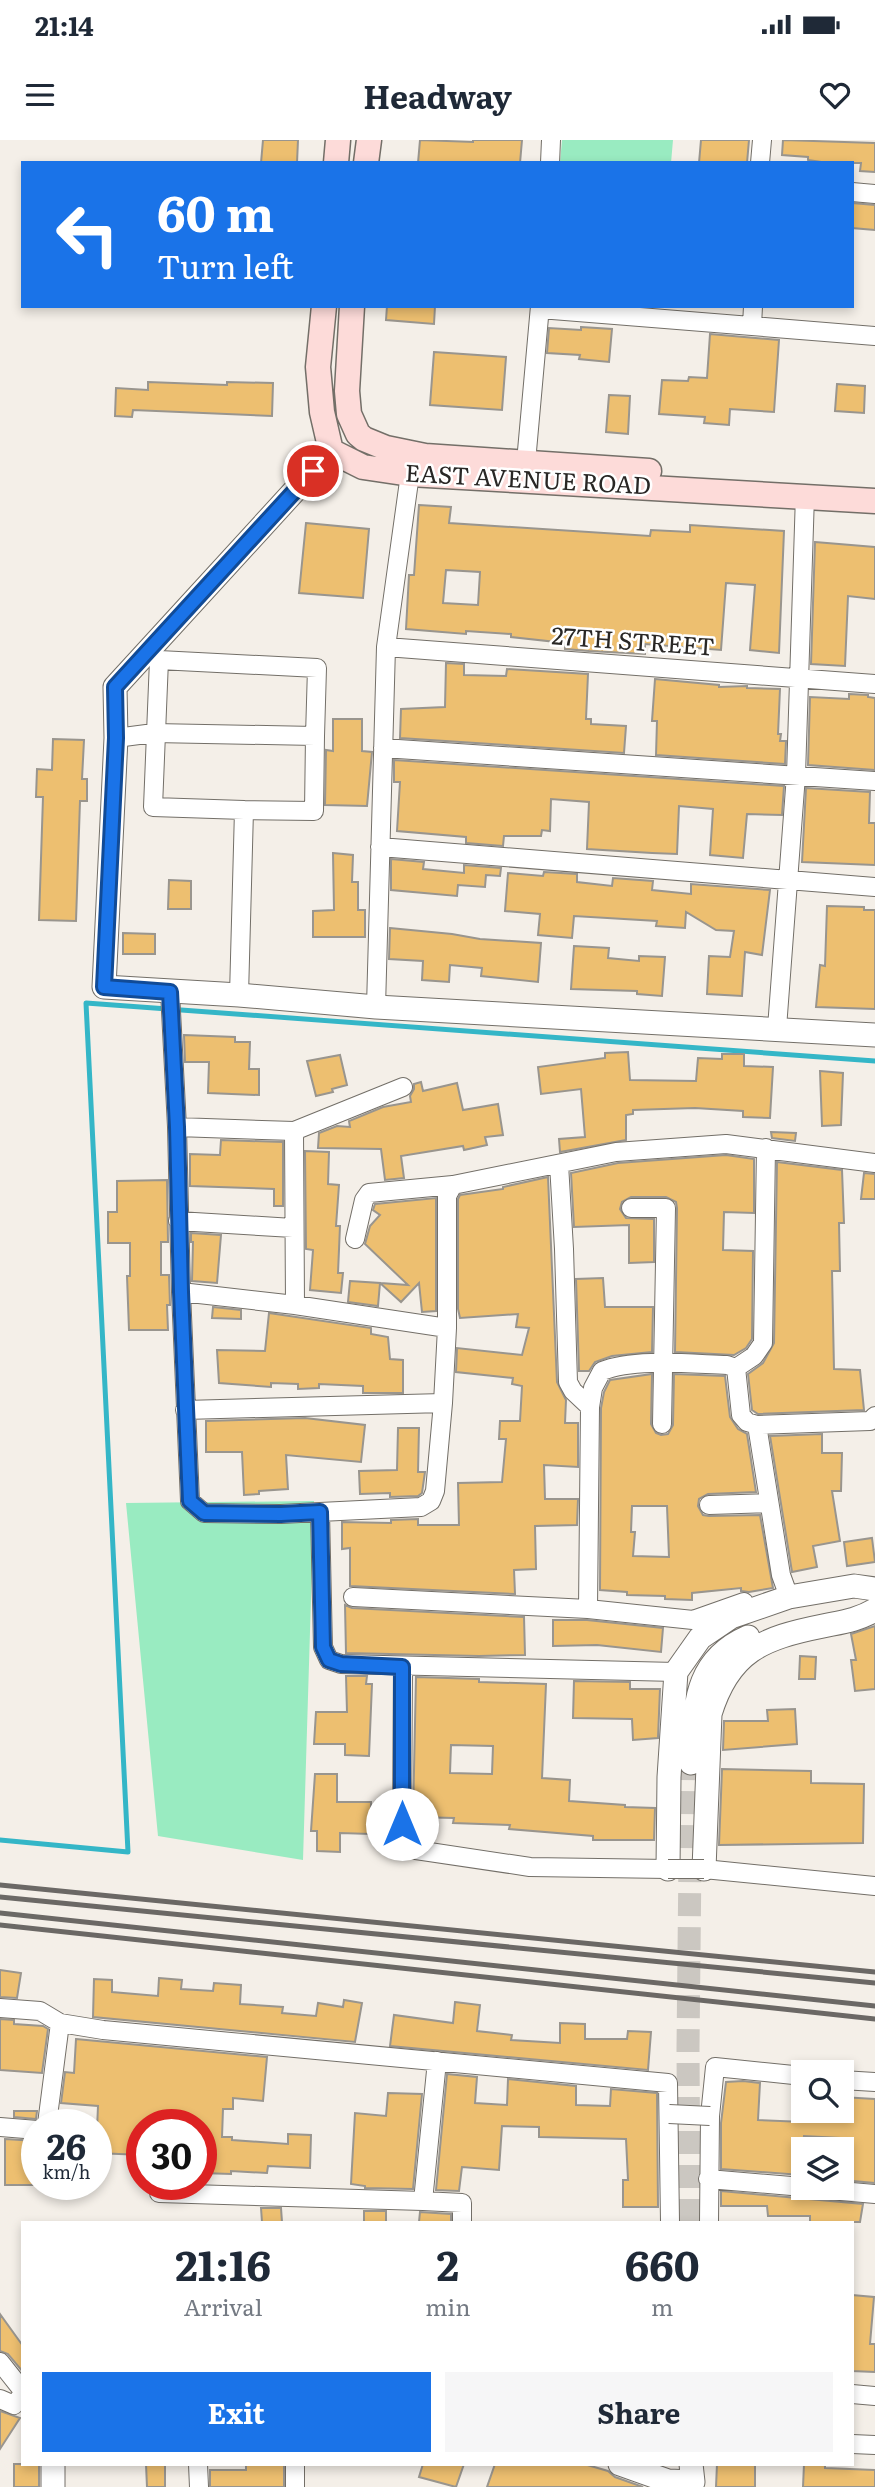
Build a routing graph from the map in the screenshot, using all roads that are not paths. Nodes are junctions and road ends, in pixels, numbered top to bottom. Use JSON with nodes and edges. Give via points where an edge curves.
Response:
{"nodes":[{"id":1,"x":338,"y":140,"type":"edge"},
{"id":2,"x":369,"y":140,"type":"edge"},
{"id":3,"x":551,"y":140,"type":"edge"},
{"id":4,"x":762,"y":140,"type":"edge"},
{"id":5,"x":336,"y":161,"type":"edge"},
{"id":6,"x":366,"y":161,"type":"edge"},
{"id":7,"x":550,"y":161,"type":"edge"},
{"id":8,"x":760,"y":161,"type":"edge"},
{"id":9,"x":854,"y":192,"type":"edge"},
{"id":10,"x":875,"y":194,"type":"edge"},
{"id":11,"x":324,"y":308,"type":"edge"},
{"id":12,"x":352,"y":308,"type":"edge"},
{"id":13,"x":540,"y":308,"type":"edge"},
{"id":14,"x":753,"y":308,"type":"edge"},
{"id":15,"x":752,"y":326,"type":"junction"},
{"id":16,"x":875,"y":336,"type":"edge"},
{"id":17,"x":320,"y":353,"type":"junction"},
{"id":18,"x":347,"y":356,"type":"junction"},
{"id":19,"x":331,"y":451,"type":"junction"},
{"id":20,"x":524,"y":471,"type":"junction"},
{"id":21,"x":410,"y":474,"type":"junction"},
{"id":22,"x":875,"y":487,"type":"edge"},
{"id":23,"x":805,"y":495,"type":"junction"},
{"id":24,"x":875,"y":501,"type":"edge"},
{"id":25,"x":386,"y":647,"type":"junction"},
{"id":26,"x":799,"y":680,"type":"junction"},
{"id":27,"x":875,"y":684,"type":"edge"},
{"id":28,"x":154,"y":733,"type":"junction"},
{"id":29,"x":315,"y":736,"type":"junction"},
{"id":30,"x":116,"y":738,"type":"junction"},
{"id":31,"x":383,"y":748,"type":"junction"},
{"id":32,"x":796,"y":775,"type":"junction"},
{"id":33,"x":875,"y":781,"type":"edge"},
{"id":34,"x":244,"y":810,"type":"junction"},
{"id":35,"x":380,"y":848,"type":"junction"},
{"id":36,"x":790,"y":880,"type":"junction"},
{"id":37,"x":875,"y":887,"type":"edge"},
{"id":38,"x":170,"y":992,"type":"junction"},
{"id":39,"x":239,"y":995,"type":"junction"},
{"id":40,"x":376,"y":1006,"type":"junction"},
{"id":41,"x":777,"y":1028,"type":"junction"},
{"id":42,"x":875,"y":1035,"type":"edge"},
{"id":43,"x":403,"y":1087,"type":"dead end"},
{"id":44,"x":177,"y":1127,"type":"junction"},
{"id":45,"x":294,"y":1131,"type":"junction"},
{"id":46,"x":766,"y":1148,"type":"junction"},
{"id":47,"x":875,"y":1163,"type":"edge"},
{"id":48,"x":559,"y":1164,"type":"junction"},
{"id":49,"x":453,"y":1185,"type":"junction"},
{"id":50,"x":631,"y":1208,"type":"dead end"},
{"id":51,"x":178,"y":1221,"type":"junction"},
{"id":52,"x":293,"y":1228,"type":"junction"},
{"id":53,"x":355,"y":1239,"type":"dead end"},
{"id":54,"x":181,"y":1292,"type":"junction"},
{"id":55,"x":295,"y":1305,"type":"junction"},
{"id":56,"x":447,"y":1328,"type":"junction"},
{"id":57,"x":665,"y":1364,"type":"junction"},
{"id":58,"x":736,"y":1368,"type":"junction"},
{"id":59,"x":443,"y":1404,"type":"junction"},
{"id":60,"x":590,"y":1407,"type":"junction"},
{"id":61,"x":185,"y":1410,"type":"junction"},
{"id":62,"x":875,"y":1416,"type":"edge"},
{"id":63,"x":662,"y":1424,"type":"dead end"},
{"id":64,"x":757,"y":1425,"type":"junction"},
{"id":65,"x":769,"y":1503,"type":"junction"},
{"id":66,"x":709,"y":1505,"type":"dead end"},
{"id":67,"x":320,"y":1512,"type":"junction"},
{"id":68,"x":875,"y":1589,"type":"edge"},
{"id":69,"x":788,"y":1593,"type":"junction"},
{"id":70,"x":353,"y":1597,"type":"dead end"},
{"id":71,"x":875,"y":1600,"type":"edge"},
{"id":72,"x":588,"y":1609,"type":"junction"},
{"id":73,"x":875,"y":1610,"type":"edge"},
{"id":74,"x":402,"y":1667,"type":"junction"},
{"id":75,"x":676,"y":1672,"type":"junction"},
{"id":76,"x":691,"y":1763,"type":"tunnel mouth"},
{"id":77,"x":704,"y":1868,"type":"junction"},
{"id":78,"x":668,"y":1869,"type":"junction"},
{"id":79,"x":875,"y":1886,"type":"edge"},
{"id":80,"x":0,"y":2008,"type":"edge"},
{"id":81,"x":60,"y":2024,"type":"junction"},
{"id":82,"x":437,"y":2061,"type":"junction"},
{"id":83,"x":791,"y":2075,"type":"edge"},
{"id":84,"x":854,"y":2081,"type":"edge"},
{"id":85,"x":875,"y":2082,"type":"edge"},
{"id":86,"x":49,"y":2109,"type":"edge"},
{"id":87,"x":669,"y":2114,"type":"junction"},
{"id":88,"x":710,"y":2116,"type":"junction"},
{"id":89,"x":0,"y":2127,"type":"edge"},
{"id":90,"x":21,"y":2129,"type":"edge"},
{"id":91,"x":708,"y":2179,"type":"junction"},
{"id":92,"x":791,"y":2186,"type":"edge"},
{"id":93,"x":854,"y":2192,"type":"edge"},
{"id":94,"x":875,"y":2194,"type":"edge"},
{"id":95,"x":217,"y":2195,"type":"edge"},
{"id":96,"x":423,"y":2201,"type":"junction"},
{"id":97,"x":462,"y":2221,"type":"edge"},
{"id":98,"x":670,"y":2221,"type":"edge"},
{"id":99,"x":709,"y":2221,"type":"edge"},
{"id":100,"x":0,"y":2362,"type":"edge"},
{"id":101,"x":21,"y":2390,"type":"edge"},
{"id":102,"x":854,"y":2394,"type":"edge"},
{"id":103,"x":21,"y":2396,"type":"edge"},
{"id":104,"x":875,"y":2396,"type":"edge"},
{"id":105,"x":0,"y":2399,"type":"edge"},
{"id":106,"x":854,"y":2444,"type":"edge"},
{"id":107,"x":875,"y":2445,"type":"edge"},
{"id":108,"x":53,"y":2466,"type":"edge"},
{"id":109,"x":198,"y":2466,"type":"edge"},
{"id":110,"x":295,"y":2466,"type":"edge"},
{"id":111,"x":632,"y":2466,"type":"edge"},
{"id":112,"x":668,"y":2472,"type":"edge"},
{"id":113,"x":695,"y":2474,"type":"edge"},
{"id":114,"x":53,"y":2487,"type":"edge"},
{"id":115,"x":199,"y":2487,"type":"edge"},
{"id":116,"x":295,"y":2487,"type":"edge"}],
"edges":[{"from":1,"to":5,"type":"main road"},
{"from":2,"to":6,"type":"main road"},
{"from":3,"to":7,"type":"street"},
{"from":4,"to":8,"type":"street"},
{"from":9,"to":10,"type":"street"},
{"from":11,"to":17,"type":"main road"},
{"from":12,"to":18,"type":"main road","name":"EAST AVENUE ROAD"},
{"from":13,"to":15,"type":"street"},
{"from":13,"to":20,"type":"street"},
{"from":14,"to":15,"type":"street"},
{"from":15,"to":16,"type":"street"},
{"from":17,"to":18,"type":"main road"},
{"from":17,"to":19,"type":"main road","via":[[322,412]]},
{"from":18,"to":20,"type":"main road","name":"EAST AVENUE ROAD","via":[[349,414],[364,439],[404,453]]},
{"from":19,"to":21,"type":"main road","name":"EAST AVENUE ROAD","via":[[363,467]]},
{"from":19,"to":30,"type":"street","via":[[115,687]]},
{"from":20,"to":21,"type":"main road","name":"EAST AVENUE ROAD"},
{"from":20,"to":22,"type":"main road","name":"EAST AVENUE ROAD"},
{"from":20,"to":23,"type":"main road","name":"EAST AVENUE ROAD"},
{"from":21,"to":25,"type":"street"},
{"from":23,"to":24,"type":"main road","name":"EAST AVENUE ROAD"},
{"from":23,"to":26,"type":"street"},
{"from":25,"to":26,"type":"street","name":"27TH STREET"},
{"from":25,"to":31,"type":"street"},
{"from":26,"to":27,"type":"street","name":"27TH STREET"},
{"from":26,"to":32,"type":"street"},
{"from":28,"to":29,"type":"street"},
{"from":28,"to":29,"type":"street","via":[[159,660],[317,668]]},
{"from":28,"to":30,"type":"street"},
{"from":28,"to":34,"type":"street","via":[[153,807]]},
{"from":29,"to":34,"type":"street","via":[[314,811]]},
{"from":30,"to":38,"type":"street","via":[[104,987]]},
{"from":31,"to":32,"type":"street"},
{"from":31,"to":35,"type":"street"},
{"from":32,"to":33,"type":"street"},
{"from":32,"to":36,"type":"street"},
{"from":34,"to":39,"type":"street"},
{"from":35,"to":36,"type":"street"},
{"from":35,"to":40,"type":"street"},
{"from":36,"to":37,"type":"street"},
{"from":36,"to":41,"type":"street"},
{"from":38,"to":39,"type":"street"},
{"from":38,"to":44,"type":"street"},
{"from":39,"to":40,"type":"street"},
{"from":40,"to":41,"type":"street"},
{"from":41,"to":42,"type":"street"},
{"from":43,"to":45,"type":"street"},
{"from":44,"to":45,"type":"street"},
{"from":44,"to":51,"type":"street"},
{"from":45,"to":52,"type":"street"},
{"from":46,"to":47,"type":"street"},
{"from":46,"to":48,"type":"street","via":[[726,1144],[616,1152]]},
{"from":46,"to":58,"type":"street","via":[[763,1343]]},
{"from":48,"to":49,"type":"street"},
{"from":48,"to":60,"type":"street","via":[[568,1382]]},
{"from":49,"to":53,"type":"street","via":[[369,1193]]},
{"from":49,"to":56,"type":"street","via":[[447,1196]]},
{"from":50,"to":57,"type":"street","via":[[666,1208]]},
{"from":51,"to":52,"type":"street"},
{"from":51,"to":54,"type":"street"},
{"from":52,"to":55,"type":"street"},
{"from":54,"to":55,"type":"street"},
{"from":54,"to":61,"type":"street"},
{"from":55,"to":56,"type":"street"},
{"from":56,"to":59,"type":"street"},
{"from":57,"to":58,"type":"street"},
{"from":57,"to":60,"type":"street","via":[[602,1371]]},
{"from":57,"to":63,"type":"street"},
{"from":58,"to":64,"type":"street","via":[[741,1415]]},
{"from":59,"to":61,"type":"street"},
{"from":59,"to":67,"type":"street","via":[[431,1501],[421,1507]]},
{"from":60,"to":72,"type":"street"},
{"from":61,"to":67,"type":"street","via":[[188,1495],[204,1513]]},
{"from":62,"to":64,"type":"street","via":[[870,1421]]},
{"from":64,"to":65,"type":"street"},
{"from":65,"to":66,"type":"street"},
{"from":65,"to":69,"type":"street"},
{"from":67,"to":74,"type":"street","via":[[323,1647],[329,1660]]},
{"from":68,"to":69,"type":"street","via":[[854,1586]]},
{"from":69,"to":72,"type":"street","via":[[761,1596],[693,1620]]},
{"from":69,"to":75,"type":"street","via":[[731,1617],[700,1638]]},
{"from":70,"to":72,"type":"street"},
{"from":71,"to":76,"type":"street","via":[[744,1638],[715,1660],[698,1688]]},
{"from":73,"to":77,"type":"street","via":[[860,1619],[778,1637],[749,1650],[729,1671],[710,1714]]},
{"from":74,"to":75,"type":"street"},
{"from":74,"to":78,"type":"street","via":[[402,1824],[416,1850],[530,1867]]},
{"from":75,"to":78,"type":"street"},
{"from":77,"to":78,"type":"street","bridge":true},
{"from":77,"to":79,"type":"street"},
{"from":80,"to":81,"type":"street","via":[[40,2011]]},
{"from":81,"to":82,"type":"street"},
{"from":81,"to":86,"type":"street"},
{"from":82,"to":87,"type":"street","via":[[668,2083]]},
{"from":82,"to":96,"type":"street"},
{"from":83,"to":88,"type":"street","via":[[715,2067]]},
{"from":84,"to":85,"type":"street"},
{"from":87,"to":88,"type":"street","bridge":true},
{"from":87,"to":98,"type":"street"},
{"from":88,"to":91,"type":"street"},
{"from":89,"to":90,"type":"street"},
{"from":91,"to":92,"type":"street"},
{"from":91,"to":99,"type":"street"},
{"from":93,"to":94,"type":"street"},
{"from":95,"to":96,"type":"street"},
{"from":96,"to":97,"type":"street","via":[[461,2203]]},
{"from":100,"to":101,"type":"street"},
{"from":102,"to":104,"type":"street"},
{"from":103,"to":105,"type":"street","via":[[14,2405]]},
{"from":106,"to":107,"type":"street"},
{"from":108,"to":114,"type":"street"},
{"from":109,"to":115,"type":"street"},
{"from":110,"to":116,"type":"street"},
{"from":111,"to":112,"type":"street"},
{"from":112,"to":113,"type":"street"}]}
